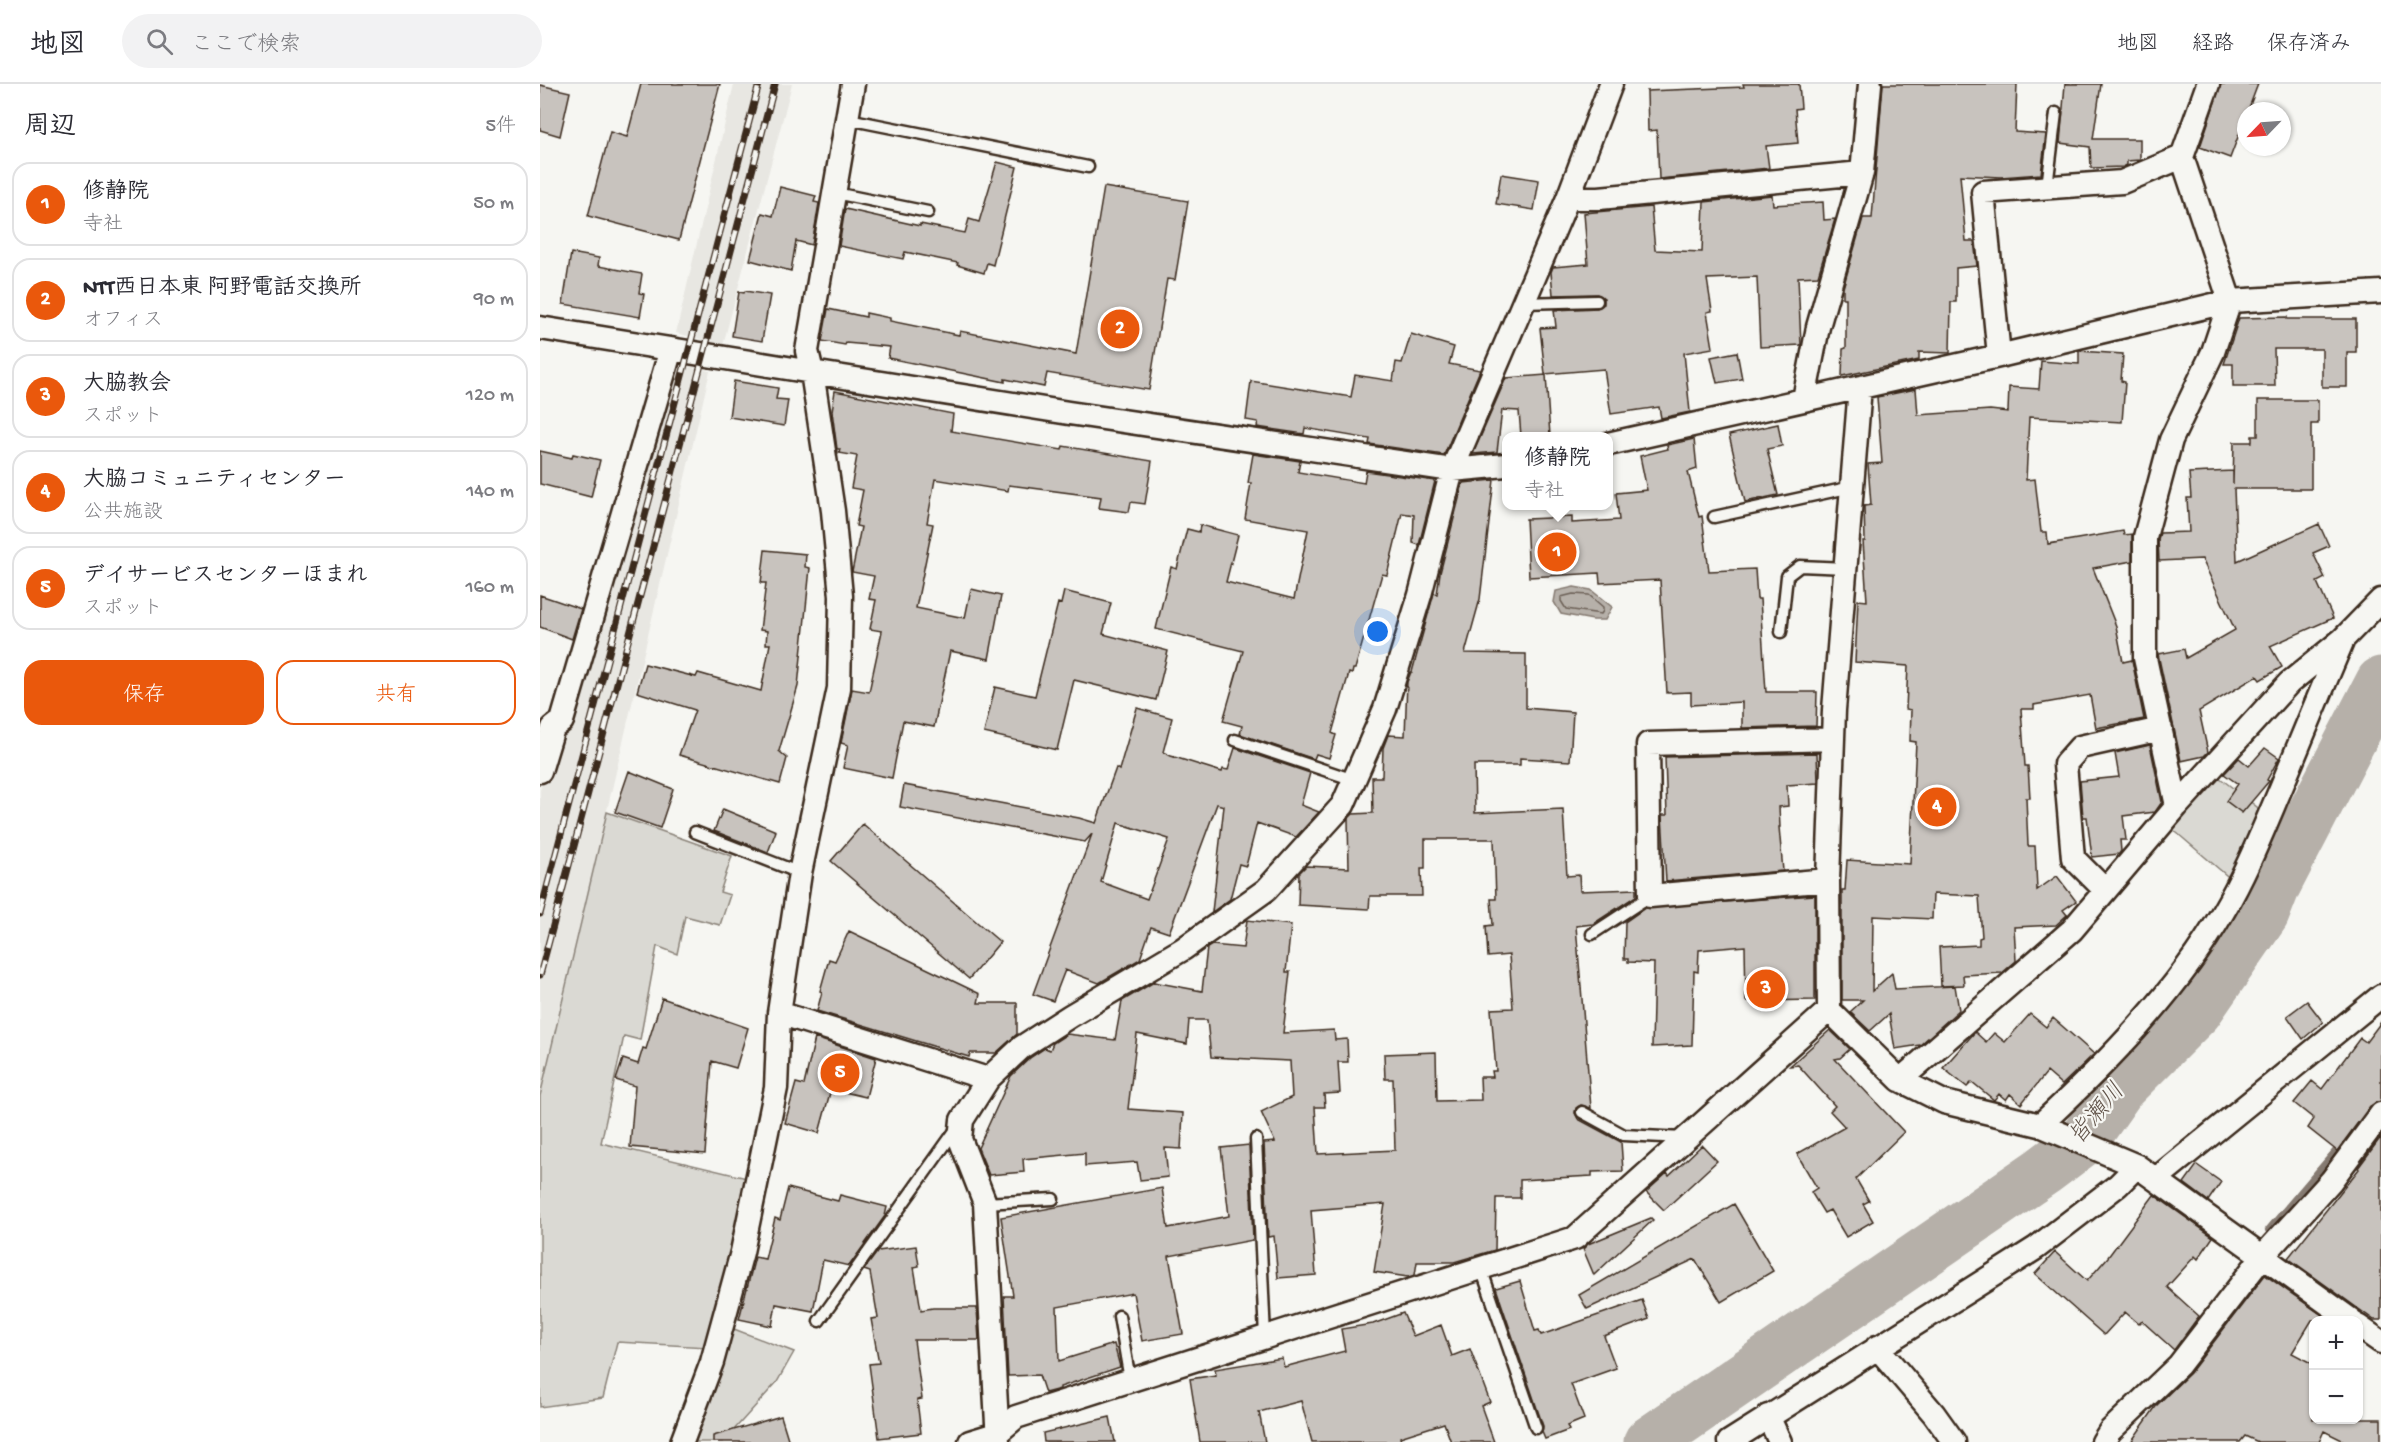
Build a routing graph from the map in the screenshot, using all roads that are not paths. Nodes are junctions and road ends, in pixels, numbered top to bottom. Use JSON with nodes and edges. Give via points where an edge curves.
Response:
{"nodes":[{"id":1,"x":854,"y":84,"type":"edge"},
{"id":2,"x":1611,"y":84,"type":"edge"},
{"id":3,"x":1870,"y":84,"type":"edge"},
{"id":4,"x":2208,"y":84,"type":"edge"},
{"id":5,"x":2056,"y":113,"type":"dead end"},
{"id":6,"x":848,"y":119,"type":"junction"},
{"id":7,"x":2182,"y":157,"type":"junction"},
{"id":8,"x":1088,"y":167,"type":"dead end"},
{"id":9,"x":1862,"y":173,"type":"junction"},
{"id":10,"x":2047,"y":187,"type":"junction"},
{"id":11,"x":835,"y":193,"type":"junction"},
{"id":12,"x":1568,"y":198,"type":"junction"},
{"id":13,"x":928,"y":212,"type":"dead end"},
{"id":14,"x":2381,"y":292,"type":"edge"},
{"id":15,"x":1598,"y":301,"type":"dead end"},
{"id":16,"x":2230,"y":301,"type":"junction"},
{"id":17,"x":1523,"y":303,"type":"junction"},
{"id":18,"x":540,"y":328,"type":"edge"},
{"id":19,"x":671,"y":349,"type":"junction"},
{"id":20,"x":1999,"y":356,"type":"junction"},
{"id":21,"x":812,"y":372,"type":"junction"},
{"id":22,"x":1860,"y":387,"type":"junction"},
{"id":23,"x":1804,"y":399,"type":"junction"},
{"id":24,"x":1613,"y":443,"type":"edge"},
{"id":25,"x":1502,"y":465,"type":"edge"},
{"id":26,"x":1452,"y":470,"type":"junction"},
{"id":27,"x":1852,"y":487,"type":"junction"},
{"id":28,"x":1714,"y":517,"type":"dead end"},
{"id":29,"x":1845,"y":568,"type":"junction"},
{"id":30,"x":2381,"y":600,"type":"edge"},
{"id":31,"x":1781,"y":632,"type":"dead end"},
{"id":32,"x":2343,"y":639,"type":"junction"},
{"id":33,"x":2161,"y":729,"type":"junction"},
{"id":34,"x":1833,"y":739,"type":"junction"},
{"id":35,"x":1235,"y":740,"type":"dead end"},
{"id":36,"x":540,"y":771,"type":"edge"},
{"id":37,"x":1354,"y":780,"type":"junction"},
{"id":38,"x":2177,"y":806,"type":"junction"},
{"id":39,"x":695,"y":832,"type":"dead end"},
{"id":40,"x":800,"y":873,"type":"junction"},
{"id":41,"x":1828,"y":880,"type":"junction"},
{"id":42,"x":2105,"y":890,"type":"junction"},
{"id":43,"x":1650,"y":896,"type":"junction"},
{"id":44,"x":1592,"y":934,"type":"dead end"},
{"id":45,"x":2381,"y":996,"type":"edge"},
{"id":46,"x":1829,"y":1010,"type":"junction"},
{"id":47,"x":779,"y":1013,"type":"junction"},
{"id":48,"x":988,"y":1079,"type":"junction"},
{"id":49,"x":1900,"y":1080,"type":"junction"},
{"id":50,"x":1582,"y":1112,"type":"dead end"},
{"id":51,"x":2381,"y":1114,"type":"edge"},
{"id":52,"x":962,"y":1120,"type":"junction"},
{"id":53,"x":2040,"y":1125,"type":"junction"},
{"id":54,"x":1686,"y":1138,"type":"junction"},
{"id":55,"x":1256,"y":1139,"type":"dead end"},
{"id":56,"x":2137,"y":1166,"type":"junction"},
{"id":57,"x":2156,"y":1179,"type":"junction"},
{"id":58,"x":1053,"y":1199,"type":"dead end"},
{"id":59,"x":985,"y":1203,"type":"junction"},
{"id":60,"x":2262,"y":1257,"type":"junction"},
{"id":61,"x":1481,"y":1268,"type":"junction"},
{"id":62,"x":1119,"y":1316,"type":"dead end"},
{"id":63,"x":2345,"y":1316,"type":"edge"},
{"id":64,"x":819,"y":1321,"type":"dead end"},
{"id":65,"x":2363,"y":1329,"type":"edge"},
{"id":66,"x":1265,"y":1337,"type":"junction"},
{"id":67,"x":2381,"y":1342,"type":"edge"},
{"id":68,"x":1877,"y":1347,"type":"junction"},
{"id":69,"x":1130,"y":1380,"type":"junction"},
{"id":70,"x":1768,"y":1416,"type":"junction"},
{"id":71,"x":1536,"y":1428,"type":"dead end"},
{"id":72,"x":997,"y":1438,"type":"edge"},
{"id":73,"x":2107,"y":1440,"type":"edge"},
{"id":74,"x":682,"y":1442,"type":"edge"},
{"id":75,"x":970,"y":1442,"type":"edge"},
{"id":76,"x":1729,"y":1442,"type":"edge"},
{"id":77,"x":1780,"y":1442,"type":"edge"},
{"id":78,"x":1954,"y":1442,"type":"edge"}],
"edges":[{"from":1,"to":6,"type":"street"},
{"from":2,"to":12,"type":"street"},
{"from":3,"to":9,"type":"street"},
{"from":4,"to":7,"type":"street"},
{"from":5,"to":10,"type":"lane"},
{"from":6,"to":8,"type":"lane"},
{"from":6,"to":11,"type":"street"},
{"from":7,"to":10,"type":"street","via":[[2122,182]]},
{"from":7,"to":16,"type":"street"},
{"from":9,"to":12,"type":"street"},
{"from":9,"to":23,"type":"street","via":[[1818,327]]},
{"from":10,"to":20,"type":"street","via":[[1983,192]]},
{"from":11,"to":13,"type":"lane"},
{"from":11,"to":21,"type":"street","via":[[807,351]]},
{"from":12,"to":17,"type":"street"},
{"from":14,"to":16,"type":"street"},
{"from":15,"to":17,"type":"lane"},
{"from":16,"to":20,"type":"street"},
{"from":16,"to":33,"type":"street","via":[[2213,352],[2171,440],[2145,537],[2145,658]]},
{"from":17,"to":26,"type":"street"},
{"from":18,"to":19,"type":"street"},
{"from":19,"to":21,"type":"street"},
{"from":19,"to":36,"type":"street","via":[[562,721],[553,728]]},
{"from":20,"to":22,"type":"street"},
{"from":21,"to":26,"type":"street"},
{"from":21,"to":40,"type":"street","via":[[841,596],[839,687]]},
{"from":22,"to":23,"type":"street"},
{"from":22,"to":27,"type":"street"},
{"from":23,"to":24,"type":"street"},
{"from":25,"to":26,"type":"street"},
{"from":26,"to":37,"type":"street","via":[[1385,709]]},
{"from":27,"to":28,"type":"lane"},
{"from":27,"to":29,"type":"street"},
{"from":29,"to":31,"type":"lane","via":[[1800,566],[1787,576]]},
{"from":29,"to":34,"type":"street"},
{"from":30,"to":32,"type":"street"},
{"from":32,"to":38,"type":"street","via":[[2289,683]]},
{"from":32,"to":53,"type":"street","via":[[2254,853],[2223,912],[2180,977],[2086,1083]]},
{"from":33,"to":38,"type":"street"},
{"from":33,"to":42,"type":"street","via":[[2080,747],[2065,764],[2073,858]]},
{"from":34,"to":41,"type":"street"},
{"from":34,"to":43,"type":"street","via":[[1648,744]]},
{"from":35,"to":37,"type":"lane"},
{"from":37,"to":48,"type":"street","via":[[1343,805],[1266,890],[1183,949],[1022,1047]]},
{"from":38,"to":42,"type":"street"},
{"from":39,"to":40,"type":"lane"},
{"from":40,"to":47,"type":"street"},
{"from":41,"to":43,"type":"street"},
{"from":41,"to":46,"type":"street"},
{"from":42,"to":49,"type":"street","via":[[2072,930]]},
{"from":43,"to":44,"type":"lane"},
{"from":45,"to":57,"type":"street"},
{"from":46,"to":49,"type":"street"},
{"from":46,"to":54,"type":"street"},
{"from":47,"to":48,"type":"street"},
{"from":47,"to":74,"type":"street","via":[[776,1088],[742,1252],[712,1362]]},
{"from":48,"to":52,"type":"street"},
{"from":49,"to":53,"type":"street","via":[[1944,1102]]},
{"from":50,"to":54,"type":"lane","via":[[1624,1135]]},
{"from":51,"to":60,"type":"street","via":[[2331,1181]]},
{"from":52,"to":59,"type":"street","via":[[960,1139]]},
{"from":52,"to":64,"type":"lane"},
{"from":53,"to":56,"type":"street"},
{"from":54,"to":61,"type":"street","via":[[1575,1238]]},
{"from":55,"to":66,"type":"lane"},
{"from":56,"to":57,"type":"street"},
{"from":56,"to":68,"type":"street","via":[[2036,1248]]},
{"from":57,"to":60,"type":"street"},
{"from":58,"to":59,"type":"lane"},
{"from":59,"to":72,"type":"street"},
{"from":60,"to":63,"type":"street"},
{"from":60,"to":73,"type":"street","via":[[2179,1365]]},
{"from":61,"to":66,"type":"street"},
{"from":61,"to":71,"type":"lane"},
{"from":62,"to":69,"type":"lane"},
{"from":65,"to":67,"type":"street"},
{"from":66,"to":69,"type":"street"},
{"from":68,"to":70,"type":"street"},
{"from":68,"to":78,"type":"street"},
{"from":69,"to":72,"type":"street","via":[[1016,1417]]},
{"from":70,"to":76,"type":"street"},
{"from":70,"to":77,"type":"street"},
{"from":72,"to":75,"type":"street"}]}
